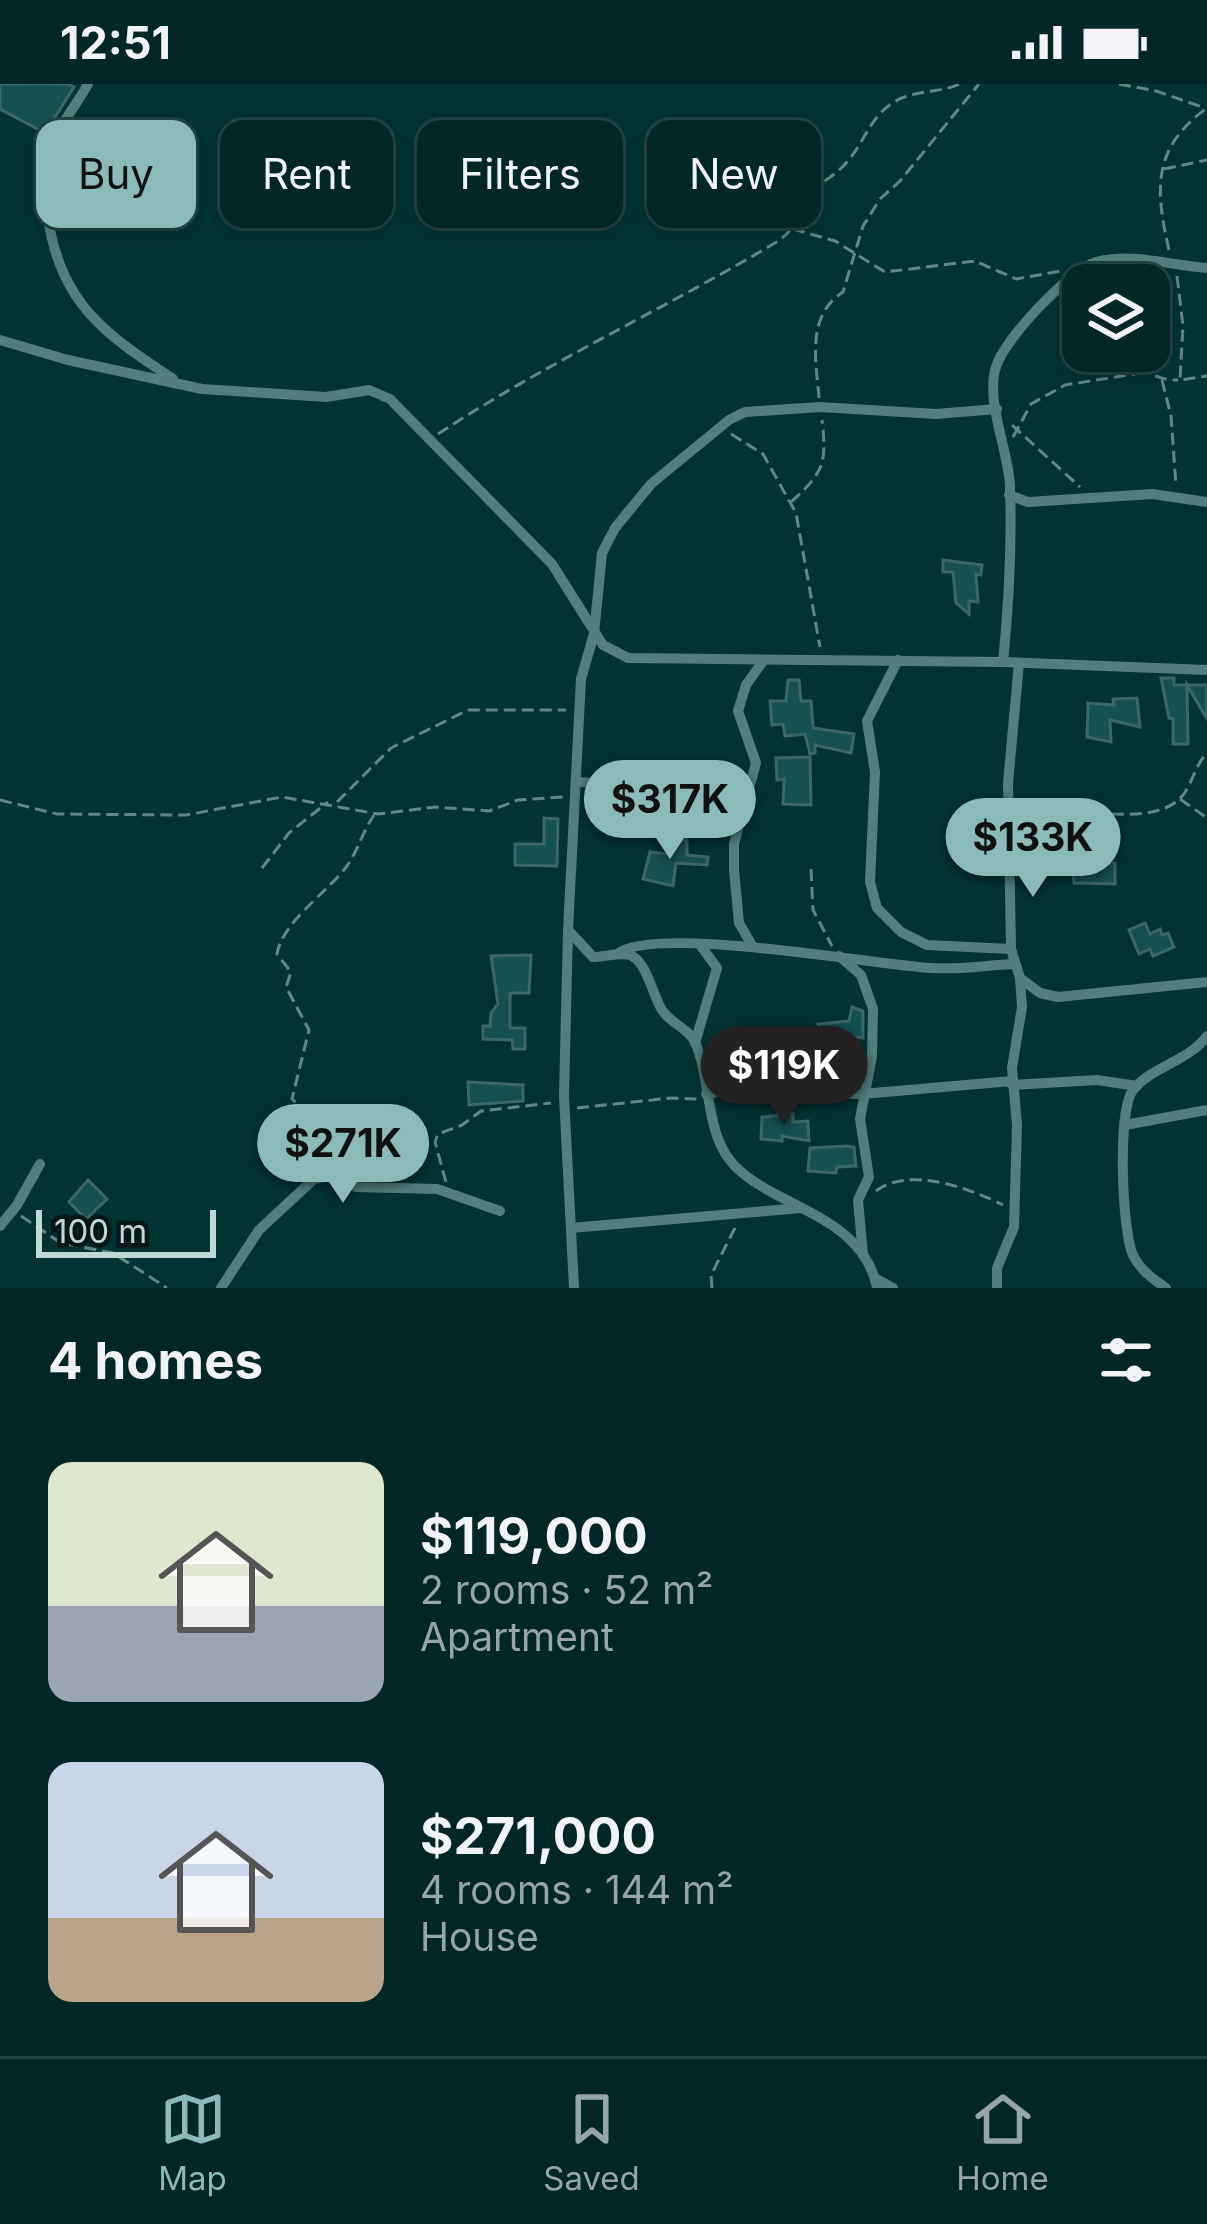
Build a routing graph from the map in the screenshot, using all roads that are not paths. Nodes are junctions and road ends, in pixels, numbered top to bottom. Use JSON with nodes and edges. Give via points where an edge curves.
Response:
{"nodes":[{"id":1,"x":88,"y":84,"type":"edge"},
{"id":2,"x":1207,"y":268,"type":"edge"},
{"id":3,"x":0,"y":340,"type":"edge"},
{"id":4,"x":181,"y":385,"type":"junction"},
{"id":5,"x":998,"y":412,"type":"junction"},
{"id":6,"x":1010,"y":495,"type":"junction"},
{"id":7,"x":1207,"y":502,"type":"edge"},
{"id":8,"x":594,"y":634,"type":"junction"},
{"id":9,"x":764,"y":660,"type":"junction"},
{"id":10,"x":898,"y":660,"type":"junction"},
{"id":11,"x":1003,"y":662,"type":"junction"},
{"id":12,"x":1019,"y":663,"type":"junction"},
{"id":13,"x":1207,"y":670,"type":"edge"},
{"id":14,"x":576,"y":789,"type":"junction"},
{"id":15,"x":744,"y":800,"type":"junction"},
{"id":16,"x":568,"y":930,"type":"junction"},
{"id":17,"x":700,"y":946,"type":"junction"},
{"id":18,"x":753,"y":946,"type":"junction"},
{"id":19,"x":1012,"y":949,"type":"junction"},
{"id":20,"x":836,"y":954,"type":"junction"},
{"id":21,"x":615,"y":956,"type":"junction"},
{"id":22,"x":1015,"y":964,"type":"junction"},
{"id":23,"x":1020,"y":978,"type":"junction"},
{"id":24,"x":1207,"y":982,"type":"edge"},
{"id":25,"x":1207,"y":1036,"type":"edge"},
{"id":26,"x":695,"y":1043,"type":"junction"},
{"id":27,"x":1012,"y":1083,"type":"junction"},
{"id":28,"x":1137,"y":1086,"type":"junction"},
{"id":29,"x":862,"y":1094,"type":"junction"},
{"id":30,"x":706,"y":1097,"type":"junction"},
{"id":31,"x":1207,"y":1110,"type":"edge"},
{"id":32,"x":1125,"y":1125,"type":"junction"},
{"id":33,"x":40,"y":1164,"type":"dead end"},
{"id":34,"x":806,"y":1208,"type":"junction"},
{"id":35,"x":500,"y":1211,"type":"dead end"},
{"id":36,"x":0,"y":1226,"type":"edge"},
{"id":37,"x":572,"y":1228,"type":"junction"},
{"id":38,"x":863,"y":1255,"type":"junction"},
{"id":39,"x":876,"y":1283,"type":"edge"},
{"id":40,"x":221,"y":1288,"type":"edge"},
{"id":41,"x":574,"y":1288,"type":"edge"},
{"id":42,"x":893,"y":1288,"type":"edge"},
{"id":43,"x":997,"y":1288,"type":"edge"},
{"id":44,"x":1166,"y":1288,"type":"edge"}],
"edges":[{"from":1,"to":4,"type":"street","via":[[41,168],[57,260],[69,290],[107,335]]},
{"from":2,"to":5,"type":"street","via":[[1106,261],[1083,269],[996,365]]},
{"from":3,"to":4,"type":"street"},
{"from":4,"to":8,"type":"street","via":[[326,397],[369,389],[390,399],[552,564]]},
{"from":5,"to":6,"type":"street"},
{"from":5,"to":8,"type":"street","via":[[745,412],[651,484],[615,528],[602,553]]},
{"from":6,"to":7,"type":"street","via":[[1028,502],[1152,494]]},
{"from":6,"to":11,"type":"street"},
{"from":8,"to":9,"type":"street","via":[[616,654],[642,661]]},
{"from":8,"to":14,"type":"street","via":[[582,669]]},
{"from":9,"to":10,"type":"street"},
{"from":9,"to":15,"type":"street","via":[[738,711],[755,757]]},
{"from":10,"to":11,"type":"street"},
{"from":10,"to":19,"type":"street","via":[[867,721],[875,772],[869,882],[877,908],[927,945]]},
{"from":11,"to":12,"type":"street"},
{"from":12,"to":13,"type":"street"},
{"from":12,"to":19,"type":"street","via":[[1008,811]]},
{"from":14,"to":15,"type":"street","via":[[657,786]]},
{"from":14,"to":16,"type":"street"},
{"from":15,"to":18,"type":"street","via":[[734,869],[739,923]]},
{"from":16,"to":21,"type":"street","via":[[590,955]]},
{"from":16,"to":37,"type":"street","via":[[564,1102]]},
{"from":17,"to":18,"type":"street"},
{"from":17,"to":21,"type":"street","via":[[631,945]]},
{"from":17,"to":26,"type":"street","via":[[717,968]]},
{"from":18,"to":20,"type":"street"},
{"from":19,"to":22,"type":"street"},
{"from":20,"to":22,"type":"street","via":[[934,968]]},
{"from":20,"to":29,"type":"street","via":[[861,976],[873,1009]]},
{"from":21,"to":26,"type":"street","via":[[639,962],[664,1014]]},
{"from":22,"to":23,"type":"street"},
{"from":23,"to":24,"type":"street","via":[[1058,997]]},
{"from":23,"to":27,"type":"street"},
{"from":25,"to":28,"type":"street"},
{"from":26,"to":30,"type":"street"},
{"from":27,"to":28,"type":"street"},
{"from":27,"to":29,"type":"street"},
{"from":27,"to":43,"type":"street","via":[[1014,1232]]},
{"from":28,"to":32,"type":"street"},
{"from":29,"to":30,"type":"street","via":[[760,1085]]},
{"from":29,"to":38,"type":"street","via":[[869,1177],[858,1201]]},
{"from":30,"to":34,"type":"street","via":[[737,1168]]},
{"from":31,"to":32,"type":"street"},
{"from":32,"to":44,"type":"street","via":[[1130,1244],[1143,1270]]},
{"from":33,"to":36,"type":"street"},
{"from":34,"to":37,"type":"street"},
{"from":34,"to":38,"type":"street"},
{"from":35,"to":40,"type":"street","via":[[437,1189],[314,1179],[269,1218]]},
{"from":37,"to":41,"type":"street"},
{"from":38,"to":39,"type":"street"},
{"from":39,"to":42,"type":"street"}]}
